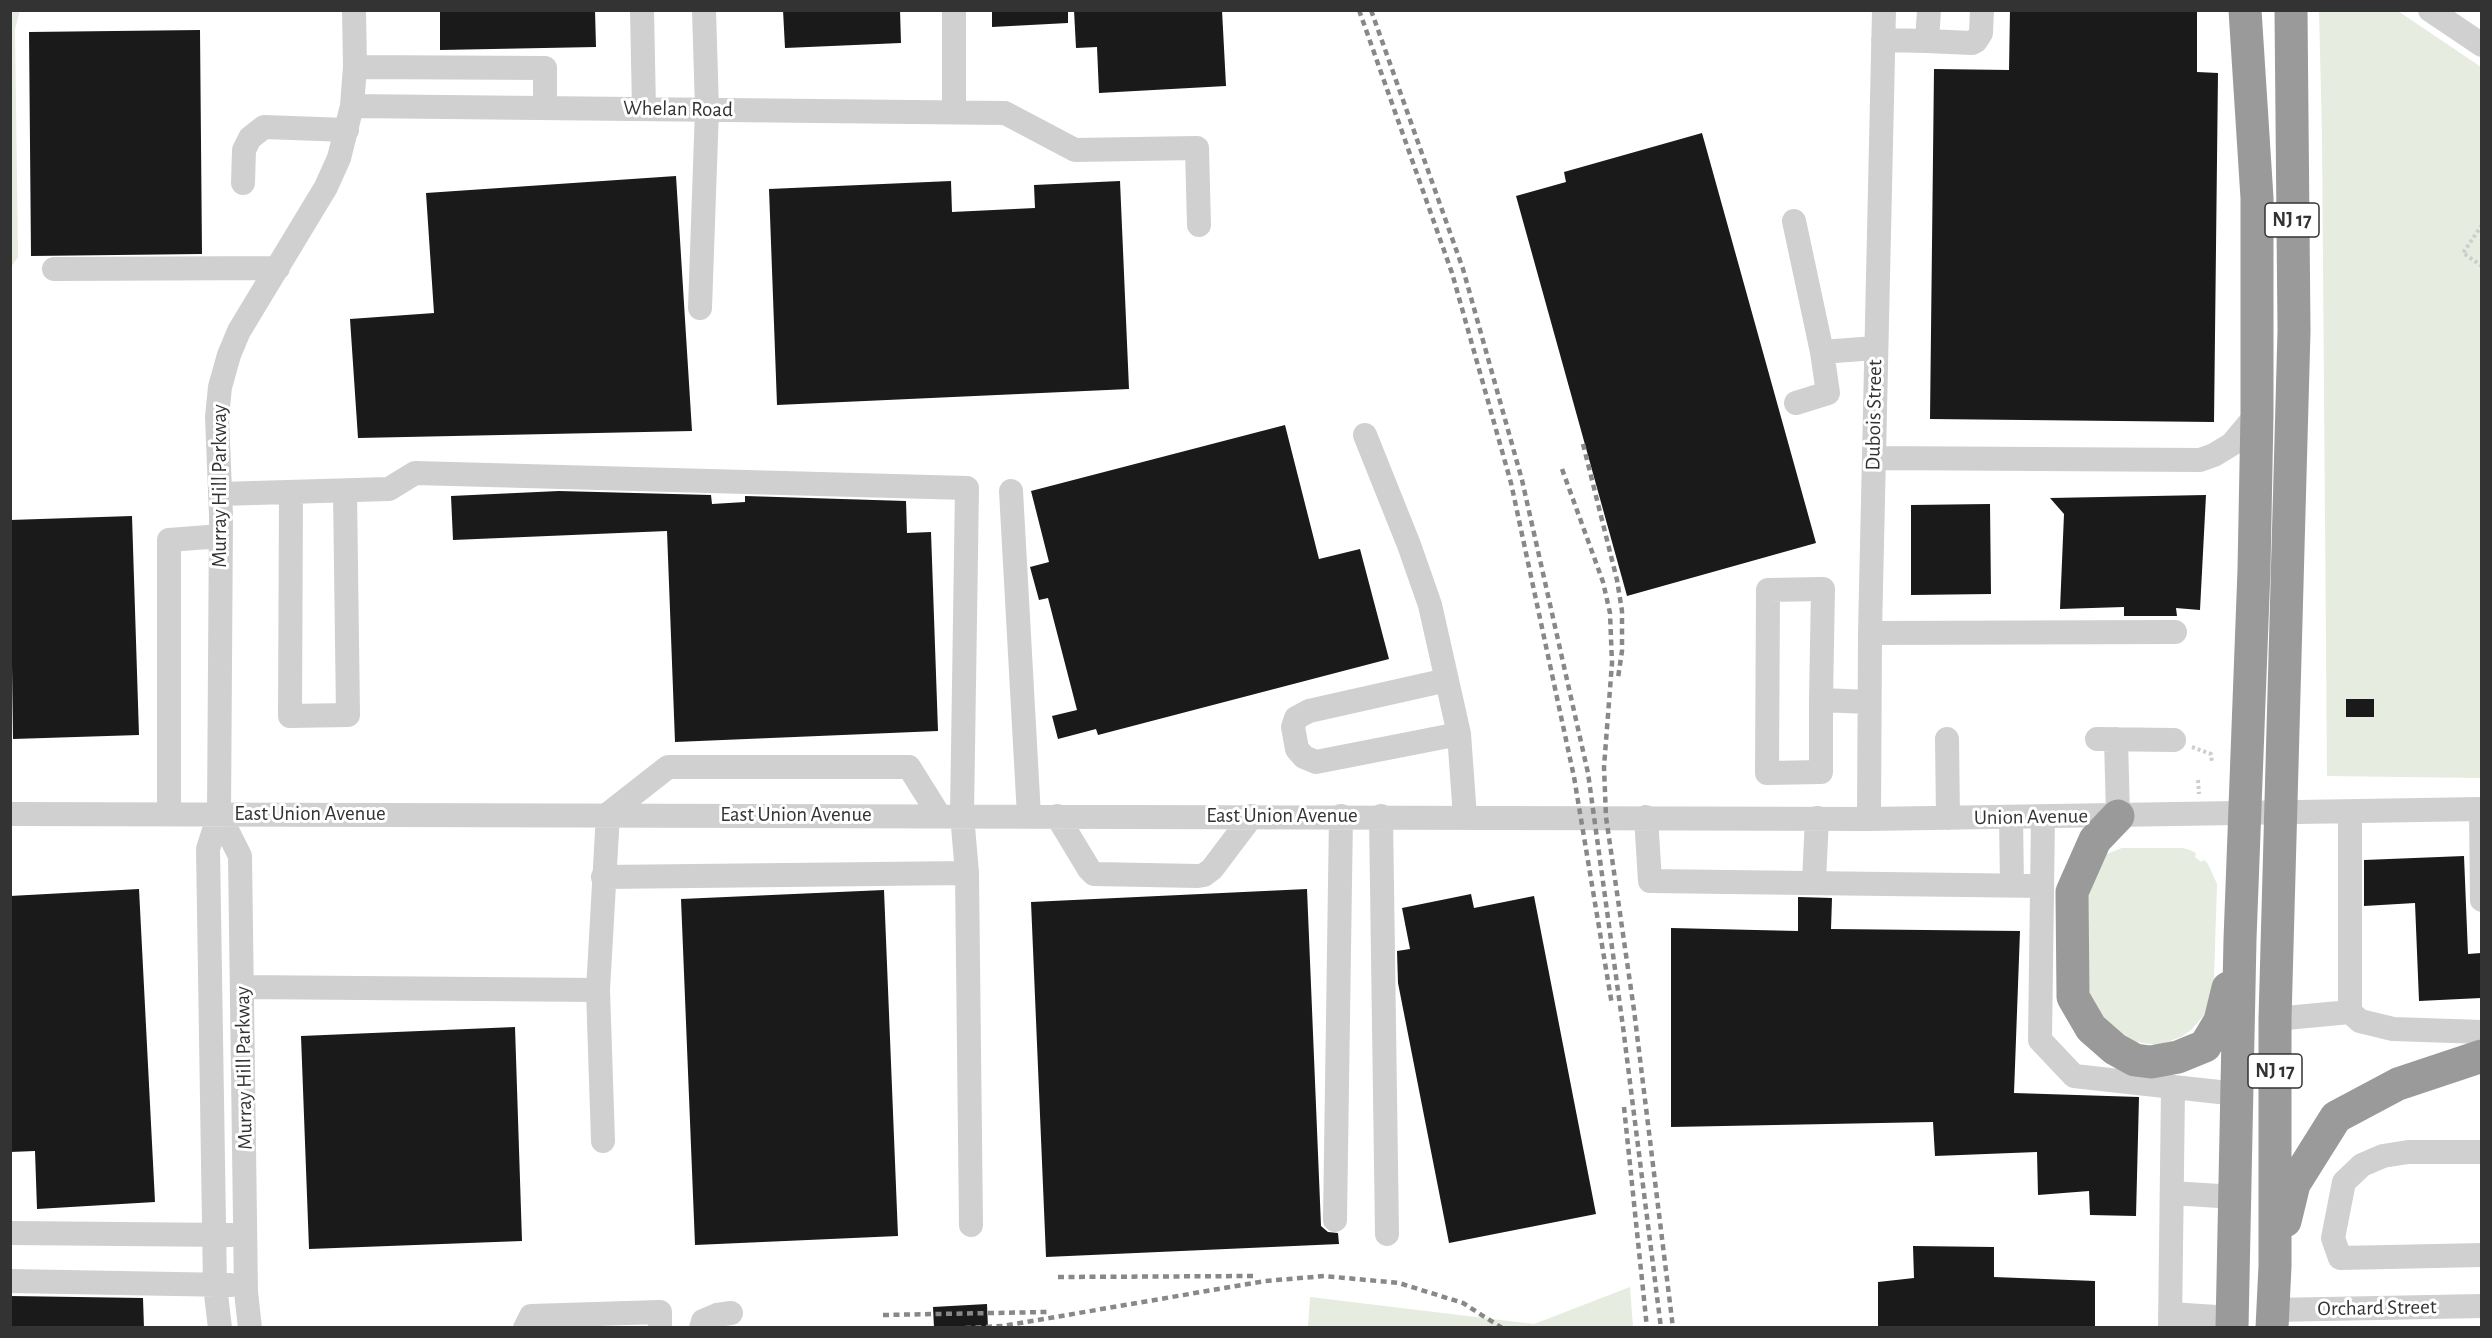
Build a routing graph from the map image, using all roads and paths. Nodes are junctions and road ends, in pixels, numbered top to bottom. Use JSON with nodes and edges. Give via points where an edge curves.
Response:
{"nodes":[{"id":1,"x":354,"y":10,"type":"edge"},
{"id":2,"x":642,"y":10,"type":"edge"},
{"id":3,"x":704,"y":10,"type":"edge"},
{"id":4,"x":954,"y":10,"type":"edge"},
{"id":5,"x":1884,"y":10,"type":"edge"},
{"id":6,"x":1929,"y":10,"type":"edge"},
{"id":7,"x":1982,"y":10,"type":"edge"},
{"id":8,"x":2245,"y":10,"type":"edge"},
{"id":9,"x":2292,"y":10,"type":"edge"},
{"id":10,"x":2430,"y":10,"type":"edge"},
{"id":11,"x":1883,"y":40,"type":"junction"},
{"id":12,"x":1928,"y":41,"type":"junction"},
{"id":13,"x":2481,"y":45,"type":"edge"},
{"id":14,"x":355,"y":67,"type":"junction"},
{"id":15,"x":352,"y":106,"type":"junction"},
{"id":16,"x":545,"y":108,"type":"junction"},
{"id":17,"x":644,"y":109,"type":"junction"},
{"id":18,"x":707,"y":109,"type":"junction"},
{"id":19,"x":954,"y":112,"type":"junction"},
{"id":20,"x":347,"y":130,"type":"junction"},
{"id":21,"x":243,"y":183,"type":"dead end"},
{"id":22,"x":1794,"y":221,"type":"dead end"},
{"id":23,"x":1199,"y":225,"type":"dead end"},
{"id":24,"x":2481,"y":225,"type":"edge"},
{"id":25,"x":2481,"y":266,"type":"edge"},
{"id":26,"x":278,"y":268,"type":"junction"},
{"id":27,"x":54,"y":269,"type":"dead end"},
{"id":28,"x":700,"y":308,"type":"dead end"},
{"id":29,"x":1875,"y":348,"type":"junction"},
{"id":30,"x":1822,"y":352,"type":"junction"},
{"id":31,"x":1796,"y":403,"type":"dead end"},
{"id":32,"x":2257,"y":414,"type":"junction"},
{"id":33,"x":1365,"y":435,"type":"dead end"},
{"id":34,"x":1874,"y":458,"type":"junction"},
{"id":35,"x":1011,"y":490,"type":"dead end"},
{"id":36,"x":345,"y":491,"type":"junction"},
{"id":37,"x":291,"y":492,"type":"junction"},
{"id":38,"x":220,"y":494,"type":"junction"},
{"id":39,"x":221,"y":536,"type":"junction"},
{"id":40,"x":2175,"y":632,"type":"dead end"},
{"id":41,"x":1870,"y":633,"type":"junction"},
{"id":42,"x":1447,"y":680,"type":"junction"},
{"id":43,"x":1821,"y":700,"type":"junction"},
{"id":44,"x":1869,"y":702,"type":"junction"},
{"id":45,"x":1460,"y":734,"type":"junction"},
{"id":46,"x":1947,"y":739,"type":"dead end"},
{"id":47,"x":2174,"y":740,"type":"joint"},
{"id":48,"x":2212,"y":763,"type":"dead end"},
{"id":49,"x":2481,"y":809,"type":"edge"},
{"id":50,"x":2350,"y":812,"type":"junction"},
{"id":51,"x":10,"y":814,"type":"edge"},
{"id":52,"x":169,"y":814,"type":"junction"},
{"id":53,"x":219,"y":814,"type":"junction"},
{"id":54,"x":608,"y":814,"type":"junction"},
{"id":55,"x":2244,"y":814,"type":"junction"},
{"id":56,"x":2280,"y":814,"type":"junction"},
{"id":57,"x":950,"y":815,"type":"junction"},
{"id":58,"x":1029,"y":816,"type":"junction"},
{"id":59,"x":1057,"y":816,"type":"junction"},
{"id":60,"x":1252,"y":816,"type":"junction"},
{"id":61,"x":1341,"y":816,"type":"junction"},
{"id":62,"x":1381,"y":816,"type":"junction"},
{"id":63,"x":2118,"y":816,"type":"junction"},
{"id":64,"x":1465,"y":817,"type":"junction"},
{"id":65,"x":1581,"y":817,"type":"joint"},
{"id":66,"x":1646,"y":817,"type":"junction"},
{"id":67,"x":2011,"y":817,"type":"junction"},
{"id":68,"x":2043,"y":817,"type":"junction"},
{"id":69,"x":1948,"y":818,"type":"junction"},
{"id":70,"x":1817,"y":819,"type":"junction"},
{"id":71,"x":1869,"y":819,"type":"junction"},
{"id":72,"x":967,"y":873,"type":"junction"},
{"id":73,"x":603,"y":877,"type":"junction"},
{"id":74,"x":1814,"y":881,"type":"junction"},
{"id":75,"x":2012,"y":885,"type":"junction"},
{"id":76,"x":2042,"y":886,"type":"junction"},
{"id":77,"x":2481,"y":900,"type":"edge"},
{"id":78,"x":2240,"y":939,"type":"junction"},
{"id":79,"x":243,"y":987,"type":"junction"},
{"id":80,"x":598,"y":990,"type":"junction"},
{"id":81,"x":2350,"y":1012,"type":"junction"},
{"id":82,"x":2275,"y":1019,"type":"junction"},
{"id":83,"x":2481,"y":1032,"type":"edge"},
{"id":84,"x":2481,"y":1056,"type":"edge"},
{"id":85,"x":212,"y":1088,"type":"junction"},
{"id":86,"x":244,"y":1088,"type":"junction"},
{"id":87,"x":2173,"y":1089,"type":"junction"},
{"id":88,"x":2237,"y":1094,"type":"junction"},
{"id":89,"x":603,"y":1141,"type":"dead end"},
{"id":90,"x":2481,"y":1152,"type":"edge"},
{"id":91,"x":2172,"y":1193,"type":"junction"},
{"id":92,"x":2235,"y":1197,"type":"junction"},
{"id":93,"x":1335,"y":1220,"type":"dead end"},
{"id":94,"x":971,"y":1225,"type":"dead end"},
{"id":95,"x":10,"y":1233,"type":"edge"},
{"id":96,"x":1387,"y":1234,"type":"dead end"},
{"id":97,"x":215,"y":1235,"type":"junction"},
{"id":98,"x":246,"y":1236,"type":"junction"},
{"id":99,"x":2481,"y":1255,"type":"edge"},
{"id":100,"x":2275,"y":1266,"type":"junction"},
{"id":101,"x":10,"y":1281,"type":"edge"},
{"id":102,"x":246,"y":1284,"type":"junction"},
{"id":103,"x":215,"y":1286,"type":"junction"},
{"id":104,"x":2481,"y":1306,"type":"edge"},
{"id":105,"x":731,"y":1313,"type":"dead end"},
{"id":106,"x":2272,"y":1319,"type":"edge"},
{"id":107,"x":2170,"y":1321,"type":"edge"},
{"id":108,"x":2232,"y":1323,"type":"edge"},
{"id":109,"x":220,"y":1328,"type":"edge"},
{"id":110,"x":250,"y":1328,"type":"edge"},
{"id":111,"x":525,"y":1328,"type":"edge"},
{"id":112,"x":660,"y":1328,"type":"edge"},
{"id":113,"x":701,"y":1328,"type":"edge"}],
"edges":[{"from":1,"to":14,"type":"street","name":"Murray Hill Parkway"},
{"from":2,"to":17,"type":"street"},
{"from":3,"to":18,"type":"street"},
{"from":4,"to":19,"type":"street"},
{"from":5,"to":11,"type":"street","name":"Dubois Street"},
{"from":6,"to":12,"type":"street"},
{"from":7,"to":12,"type":"street","via":[[1977,41]]},
{"from":8,"to":32,"type":"highway","number":"NJ 17","via":[[2257,198]]},
{"from":9,"to":56,"type":"highway","number":"NJ 17","via":[[2294,342]]},
{"from":10,"to":13,"type":"street"},
{"from":11,"to":12,"type":"street"},
{"from":11,"to":29,"type":"street","name":"Dubois Street"},
{"from":14,"to":15,"type":"street","name":"Murray Hill Parkway"},
{"from":14,"to":16,"type":"street","via":[[545,68]]},
{"from":15,"to":16,"type":"street","name":"Whelan Road"},
{"from":15,"to":20,"type":"street","name":"Murray Hill Parkway"},
{"from":16,"to":17,"type":"street","name":"Whelan Road"},
{"from":17,"to":18,"type":"street","name":"Whelan Road"},
{"from":18,"to":19,"type":"street","name":"Whelan Road"},
{"from":18,"to":28,"type":"street"},
{"from":19,"to":23,"type":"street","name":"Whelan Road","via":[[1005,113],[1075,150],[1197,148]]},
{"from":20,"to":21,"type":"street","via":[[264,127],[250,138],[244,150]]},
{"from":20,"to":26,"type":"street","name":"Murray Hill Parkway","via":[[326,187]]},
{"from":22,"to":30,"type":"street"},
{"from":24,"to":25,"type":"path","via":[[2463,253]]},
{"from":26,"to":27,"type":"street"},
{"from":26,"to":38,"type":"street","name":"Murray Hill Parkway","via":[[239,331],[220,387],[216,431]]},
{"from":29,"to":30,"type":"street"},
{"from":29,"to":34,"type":"street","name":"Dubois Street"},
{"from":30,"to":31,"type":"street","via":[[1828,393]]},
{"from":32,"to":34,"type":"street","via":[[2232,444],[2200,460]]},
{"from":32,"to":55,"type":"highway","number":"NJ 17"},
{"from":33,"to":42,"type":"street","via":[[1430,605]]},
{"from":34,"to":41,"type":"street","name":"Dubois Street"},
{"from":35,"to":58,"type":"street"},
{"from":36,"to":37,"type":"street"},
{"from":36,"to":37,"type":"street","via":[[348,715],[290,716]]},
{"from":36,"to":57,"type":"street","via":[[389,489],[415,473],[967,488]]},
{"from":37,"to":38,"type":"street"},
{"from":38,"to":39,"type":"street","name":"Murray Hill Parkway"},
{"from":39,"to":52,"type":"street","via":[[169,540]]},
{"from":39,"to":53,"type":"street","name":"Murray Hill Parkway"},
{"from":40,"to":41,"type":"street"},
{"from":41,"to":44,"type":"street","name":"Dubois Street"},
{"from":42,"to":45,"type":"street"},
{"from":42,"to":45,"type":"street","via":[[1309,711],[1296,718],[1293,727],[1297,749],[1316,762]]},
{"from":43,"to":43,"type":"street","via":[[1821,772],[1767,773],[1768,590],[1823,589]]},
{"from":43,"to":44,"type":"street"},
{"from":44,"to":71,"type":"street","name":"Dubois Street"},
{"from":45,"to":64,"type":"street"},
{"from":46,"to":69,"type":"street"},
{"from":47,"to":48,"type":"path","via":[[2211,754]]},
{"from":47,"to":63,"type":"street","via":[[2107,740]]},
{"from":49,"to":50,"type":"street","name":"Union Avenue"},
{"from":49,"to":77,"type":"street"},
{"from":50,"to":56,"type":"street","name":"Union Avenue"},
{"from":50,"to":81,"type":"street"},
{"from":51,"to":52,"type":"street","name":"East Union Avenue"},
{"from":52,"to":53,"type":"street","name":"East Union Avenue"},
{"from":53,"to":54,"type":"street","name":"East Union Avenue"},
{"from":53,"to":79,"type":"street","name":"Murray Hill Parkway","via":[[240,856]]},
{"from":53,"to":85,"type":"street","name":"Murray Hill Parkway","via":[[208,849]]},
{"from":54,"to":57,"type":"street","name":"East Union Avenue"},
{"from":54,"to":57,"type":"street","via":[[668,767],[909,767]]},
{"from":54,"to":73,"type":"street"},
{"from":55,"to":56,"type":"street","name":"Union Avenue"},
{"from":55,"to":63,"type":"street","name":"Union Avenue"},
{"from":55,"to":78,"type":"highway","number":"NJ 17"},
{"from":56,"to":82,"type":"highway","number":"NJ 17"},
{"from":57,"to":58,"type":"street","name":"East Union Avenue"},
{"from":57,"to":72,"type":"street"},
{"from":58,"to":59,"type":"street","name":"East Union Avenue"},
{"from":59,"to":60,"type":"street","name":"East Union Avenue"},
{"from":59,"to":60,"type":"street","via":[[1094,874],[1186,876],[1207,873]]},
{"from":60,"to":61,"type":"street","name":"East Union Avenue"},
{"from":61,"to":62,"type":"street","name":"East Union Avenue"},
{"from":61,"to":93,"type":"street"},
{"from":62,"to":64,"type":"street","name":"East Union Avenue"},
{"from":62,"to":96,"type":"street"},
{"from":63,"to":68,"type":"street","name":"Union Avenue"},
{"from":63,"to":78,"type":"highway","via":[[2095,840],[2072,892],[2073,997],[2091,1028],[2135,1060],[2151,1062],[2178,1057],[2205,1046],[2220,1021]]},
{"from":64,"to":65,"type":"street","name":"East Union Avenue"},
{"from":65,"to":66,"type":"street","name":"Union Avenue"},
{"from":66,"to":70,"type":"street","name":"Union Avenue"},
{"from":66,"to":74,"type":"street","via":[[1650,881]]},
{"from":67,"to":68,"type":"street","name":"Union Avenue"},
{"from":67,"to":69,"type":"street","name":"Union Avenue"},
{"from":67,"to":75,"type":"street"},
{"from":68,"to":76,"type":"street"},
{"from":69,"to":71,"type":"street","name":"Union Avenue"},
{"from":70,"to":71,"type":"street","name":"Union Avenue"},
{"from":70,"to":74,"type":"street"},
{"from":72,"to":73,"type":"street"},
{"from":72,"to":94,"type":"street"},
{"from":73,"to":80,"type":"street"},
{"from":74,"to":75,"type":"street"},
{"from":75,"to":76,"type":"street"},
{"from":76,"to":87,"type":"street","via":[[2040,1040],[2074,1076]]},
{"from":78,"to":88,"type":"highway","number":"NJ 17"},
{"from":79,"to":80,"type":"street"},
{"from":79,"to":86,"type":"street","name":"Murray Hill Parkway"},
{"from":80,"to":89,"type":"street"},
{"from":81,"to":82,"type":"street"},
{"from":81,"to":83,"type":"street","via":[[2360,1021],[2393,1029]]},
{"from":82,"to":100,"type":"highway","number":"NJ 17"},
{"from":84,"to":100,"type":"highway","via":[[2398,1084],[2336,1117],[2294,1184]]},
{"from":85,"to":86,"type":"street"},
{"from":85,"to":97,"type":"street","name":"Murray Hill Parkway"},
{"from":86,"to":98,"type":"street","name":"Murray Hill Parkway"},
{"from":87,"to":88,"type":"street"},
{"from":87,"to":91,"type":"street"},
{"from":88,"to":92,"type":"highway","number":"NJ 17"},
{"from":90,"to":99,"type":"street","via":[[2408,1152],[2362,1165],[2344,1182],[2333,1238],[2340,1258]]},
{"from":91,"to":92,"type":"street"},
{"from":91,"to":107,"type":"street"},
{"from":92,"to":108,"type":"highway","number":"NJ 17"},
{"from":95,"to":97,"type":"street"},
{"from":97,"to":98,"type":"street"},
{"from":97,"to":103,"type":"street","name":"Murray Hill Parkway"},
{"from":98,"to":102,"type":"street","name":"Murray Hill Parkway"},
{"from":100,"to":106,"type":"highway","number":"NJ 17"},
{"from":101,"to":103,"type":"street"},
{"from":102,"to":103,"type":"street"},
{"from":102,"to":110,"type":"street","name":"Murray Hill Parkway"},
{"from":103,"to":109,"type":"street","name":"Murray Hill Parkway"},
{"from":104,"to":106,"type":"street","name":"Orchard Street"},
{"from":105,"to":113,"type":"street","via":[[703,1321]]},
{"from":107,"to":108,"type":"street"},
{"from":111,"to":112,"type":"street","via":[[531,1316],[660,1312]]}]}
